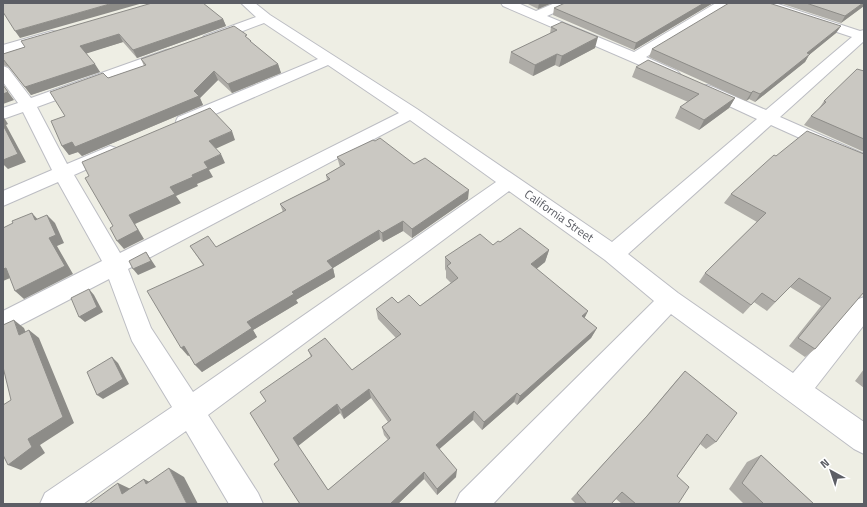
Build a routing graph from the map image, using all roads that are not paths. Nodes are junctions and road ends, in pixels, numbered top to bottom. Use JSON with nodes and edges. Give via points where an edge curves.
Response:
{"nodes":[{"id":1,"x":247,"y":3,"type":"edge"},
{"id":2,"x":507,"y":3,"type":"edge"},
{"id":3,"x":565,"y":3,"type":"edge"},
{"id":4,"x":725,"y":3,"type":"edge"},
{"id":5,"x":762,"y":3,"type":"edge"},
{"id":6,"x":536,"y":16,"type":"junction"},
{"id":7,"x":265,"y":18,"type":"junction"},
{"id":8,"x":63,"y":32,"type":"edge"},
{"id":9,"x":863,"y":36,"type":"edge"},
{"id":10,"x":198,"y":42,"type":"edge"},
{"id":11,"x":184,"y":48,"type":"edge"},
{"id":12,"x":3,"y":50,"type":"edge"},
{"id":13,"x":635,"y":58,"type":"junction"},
{"id":14,"x":330,"y":60,"type":"junction"},
{"id":15,"x":3,"y":71,"type":"edge"},
{"id":16,"x":28,"y":106,"type":"junction"},
{"id":17,"x":411,"y":113,"type":"junction"},
{"id":18,"x":3,"y":114,"type":"edge"},
{"id":19,"x":769,"y":118,"type":"junction"},
{"id":20,"x":171,"y":127,"type":"edge"},
{"id":21,"x":127,"y":145,"type":"edge"},
{"id":22,"x":864,"y":161,"type":"edge"},
{"id":23,"x":62,"y":172,"type":"junction"},
{"id":24,"x":509,"y":182,"type":"junction"},
{"id":25,"x":3,"y":199,"type":"edge"},
{"id":26,"x":613,"y":254,"type":"junction"},
{"id":27,"x":116,"y":266,"type":"junction"},
{"id":28,"x":670,"y":300,"type":"junction"},
{"id":29,"x":864,"y":307,"type":"edge"},
{"id":30,"x":3,"y":323,"type":"edge"},
{"id":31,"x":796,"y":390,"type":"junction"},
{"id":32,"x":189,"y":412,"type":"junction"},
{"id":33,"x":864,"y":438,"type":"edge"},
{"id":34,"x":56,"y":504,"type":"edge"},
{"id":35,"x":248,"y":504,"type":"edge"},
{"id":36,"x":471,"y":504,"type":"edge"}],
"edges":[{"from":1,"to":7,"type":"street","name":"California Street"},
{"from":2,"to":6,"type":"street"},
{"from":3,"to":6,"type":"street"},
{"from":4,"to":13,"type":"street"},
{"from":5,"to":9,"type":"street"},
{"from":6,"to":13,"type":"street"},
{"from":7,"to":10,"type":"street"},
{"from":7,"to":14,"type":"street","name":"California Street"},
{"from":8,"to":12,"type":"street"},
{"from":9,"to":19,"type":"street"},
{"from":11,"to":16,"type":"street"},
{"from":13,"to":19,"type":"street"},
{"from":14,"to":17,"type":"street","name":"California Street"},
{"from":14,"to":20,"type":"street"},
{"from":15,"to":16,"type":"street"},
{"from":16,"to":18,"type":"street"},
{"from":16,"to":23,"type":"street"},
{"from":17,"to":24,"type":"street","name":"California Street"},
{"from":17,"to":27,"type":"street"},
{"from":19,"to":22,"type":"street"},
{"from":19,"to":26,"type":"street"},
{"from":21,"to":23,"type":"street"},
{"from":23,"to":25,"type":"street"},
{"from":23,"to":27,"type":"street"},
{"from":24,"to":26,"type":"street","name":"California Street"},
{"from":24,"to":32,"type":"street"},
{"from":26,"to":28,"type":"street","name":"California Street"},
{"from":27,"to":30,"type":"street"},
{"from":27,"to":32,"type":"street","via":[[141,333]]},
{"from":28,"to":31,"type":"street","name":"California Street"},
{"from":28,"to":36,"type":"street"},
{"from":29,"to":31,"type":"street"},
{"from":31,"to":33,"type":"street","name":"California Street"},
{"from":32,"to":34,"type":"street"},
{"from":32,"to":35,"type":"street"}]}
